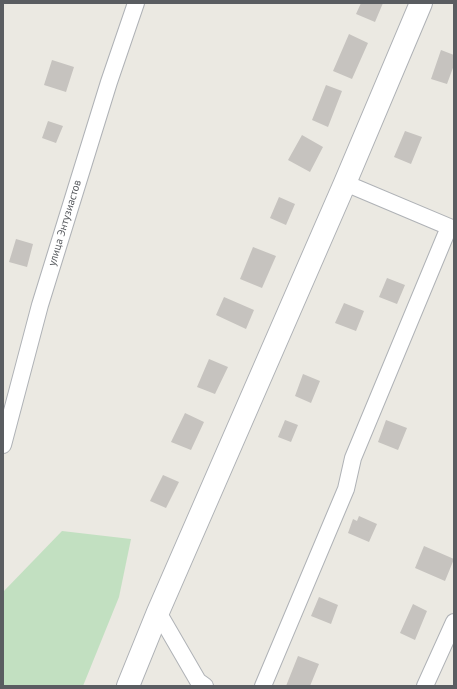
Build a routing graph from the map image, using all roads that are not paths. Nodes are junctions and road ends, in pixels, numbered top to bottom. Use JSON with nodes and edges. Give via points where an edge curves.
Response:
{"nodes":[{"id":1,"x":136,"y":3,"type":"edge"},
{"id":2,"x":421,"y":3,"type":"edge"},
{"id":3,"x":345,"y":183,"type":"junction"},
{"id":4,"x":452,"y":228,"type":"edge"},
{"id":5,"x":3,"y":445,"type":"edge"},
{"id":6,"x":158,"y":612,"type":"junction"},
{"id":7,"x":454,"y":622,"type":"edge"},
{"id":8,"x":128,"y":686,"type":"edge"},
{"id":9,"x":205,"y":686,"type":"edge"},
{"id":10,"x":263,"y":686,"type":"edge"},
{"id":11,"x":425,"y":686,"type":"edge"}],
"edges":[{"from":1,"to":5,"type":"street","name":"улица Энтузиастов","via":[[40,305]]},
{"from":2,"to":3,"type":"street"},
{"from":3,"to":4,"type":"street"},
{"from":3,"to":6,"type":"street"},
{"from":4,"to":10,"type":"street","via":[[353,458],[346,489]]},
{"from":6,"to":8,"type":"street"},
{"from":6,"to":9,"type":"street","via":[[198,681]]},
{"from":7,"to":11,"type":"street"}]}
